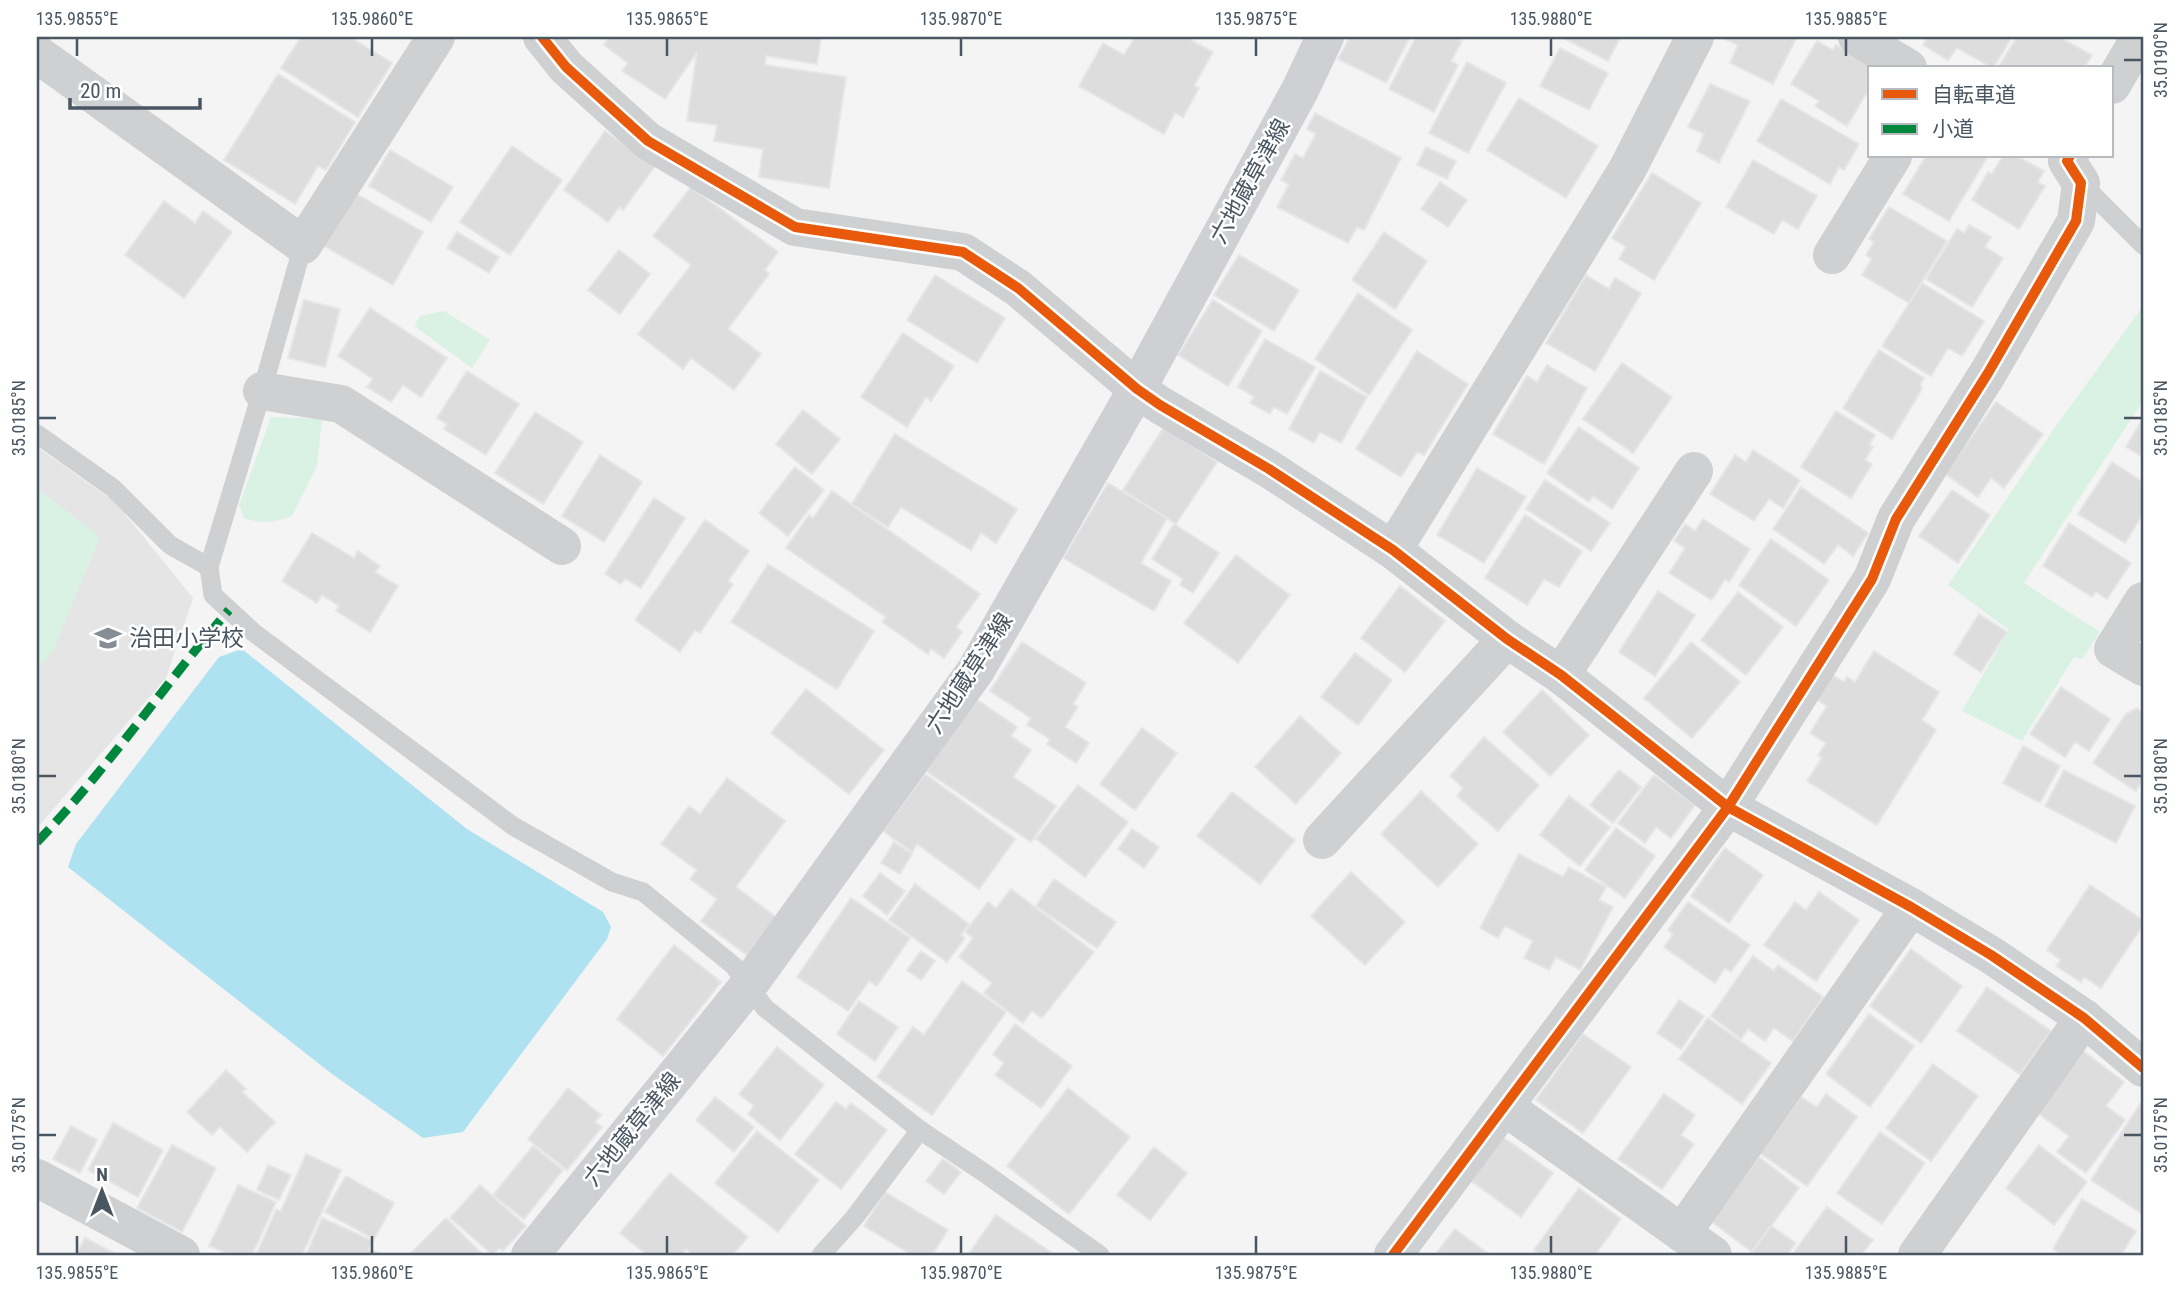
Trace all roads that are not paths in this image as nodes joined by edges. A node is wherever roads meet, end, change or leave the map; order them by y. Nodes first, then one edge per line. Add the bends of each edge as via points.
1 (436, 37) edge
2 (542, 37) edge
3 (1325, 37) edge
4 (1695, 37) edge
5 (1857, 37) edge
6 (2140, 37) edge
7 (37, 54) edge
8 (1905, 66) edge
9 (2114, 82) edge
10 (1892, 158) edge
11 (2069, 164) edge
12 (303, 245) junction
13 (2143, 245) edge
14 (1832, 255) dead end
15 (1137, 389) junction
16 (262, 391) junction
17 (37, 434) edge
18 (1694, 471) dead end
19 (562, 545) dead end
20 (1393, 550) junction
21 (209, 567) junction
22 (2143, 601) edge
23 (1507, 639) junction
24 (2143, 667) edge
25 (1561, 674) junction
26 (1728, 807) junction
27 (1322, 840) dead end
28 (1910, 907) junction
29 (748, 986) junction
30 (2084, 1018) junction
31 (2143, 1068) edge
32 (1505, 1107) junction
33 (920, 1130) junction
34 (37, 1178) edge
35 (1682, 1233) junction
36 (181, 1255) edge
37 (530, 1255) edge
38 (821, 1255) edge
39 (1100, 1255) edge
40 (1393, 1255) edge
41 (1713, 1255) edge
42 (1917, 1255) edge

1 - 12 street
2 - 15 street via 566,67 648,141 795,227 963,252 1018,288
3 - 15 main road, 六地蔵草津線
4 - 20 street via 1627,170
5 - 8 street
6 - 9 street
7 - 12 street
10 - 14 street
11 - 13 lane
11 - 26 street via 2076,221 1896,519 1872,579
12 - 16 lane
15 - 20 street
15 - 29 main road, 六地蔵草津線 via 976,670
16 - 19 street via 341,404
16 - 21 lane
17 - 21 lane via 113,488 170,545
18 - 25 street
20 - 23 street
21 - 29 lane via 213,595 253,632 513,827 612,882 643,892 734,966
22 - 24 street via 2113,649
23 - 25 street
23 - 27 street
25 - 26 street
26 - 28 street
26 - 32 street
28 - 30 street
28 - 35 street
29 - 33 lane via 765,1008
29 - 37 main road, 六地蔵草津線
30 - 31 street
30 - 42 street
32 - 35 street
32 - 40 street
33 - 38 lane
33 - 39 lane
34 - 36 street
35 - 41 street

